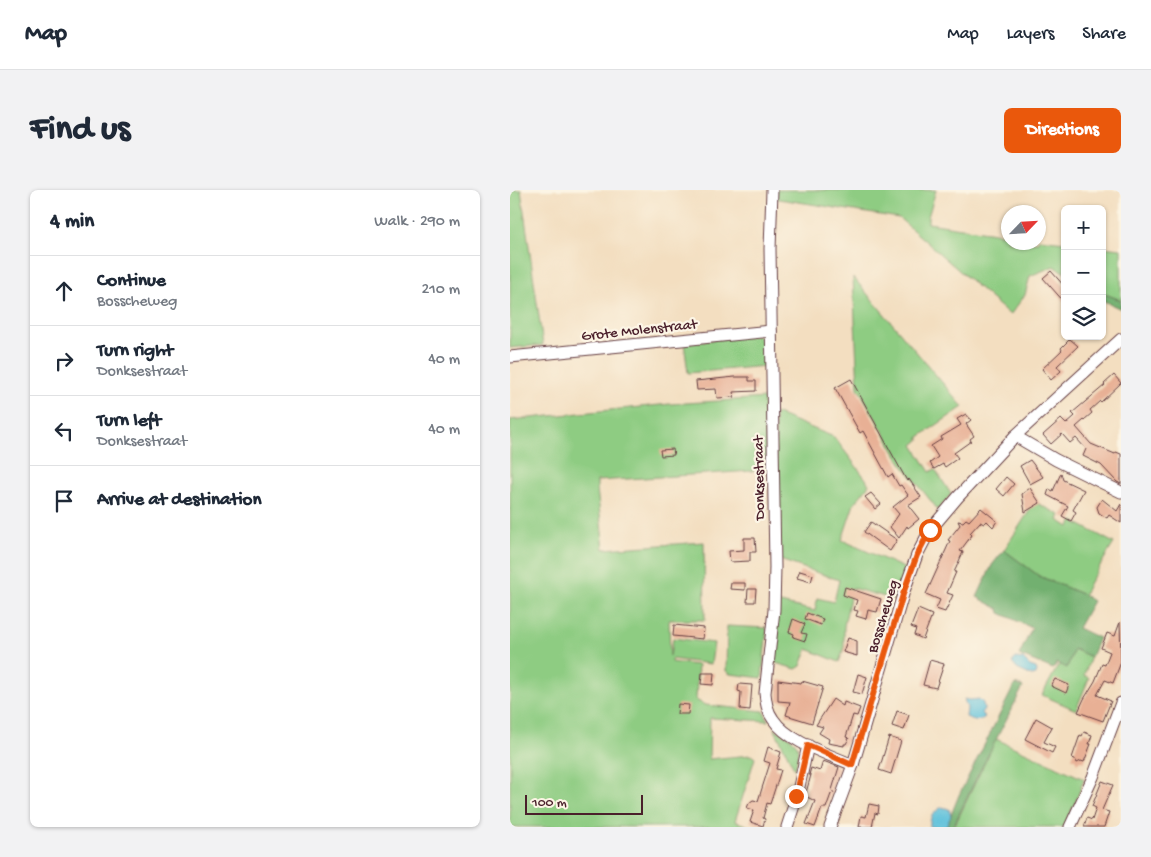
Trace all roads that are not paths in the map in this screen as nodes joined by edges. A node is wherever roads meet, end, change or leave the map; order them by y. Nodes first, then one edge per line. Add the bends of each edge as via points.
1 (772, 190) edge
2 (771, 331) junction
3 (1121, 339) edge
4 (510, 357) edge
5 (1014, 436) junction
6 (1121, 492) edge
7 (1121, 703) edge
8 (808, 745) junction
9 (852, 765) junction
10 (787, 827) edge
11 (830, 827) edge
12 (1070, 827) edge

1 - 2 street, Donksestraat
2 - 4 street, Grote Molenstraat
2 - 8 street, Donksestraat via 775,567 765,693 769,712 778,726
3 - 5 street, Bosscheweg
5 - 6 street
5 - 9 street, Bosscheweg via 930,530 917,555
7 - 12 street
8 - 9 street, Donksestraat
8 - 10 street
9 - 11 street, Bosscheweg

